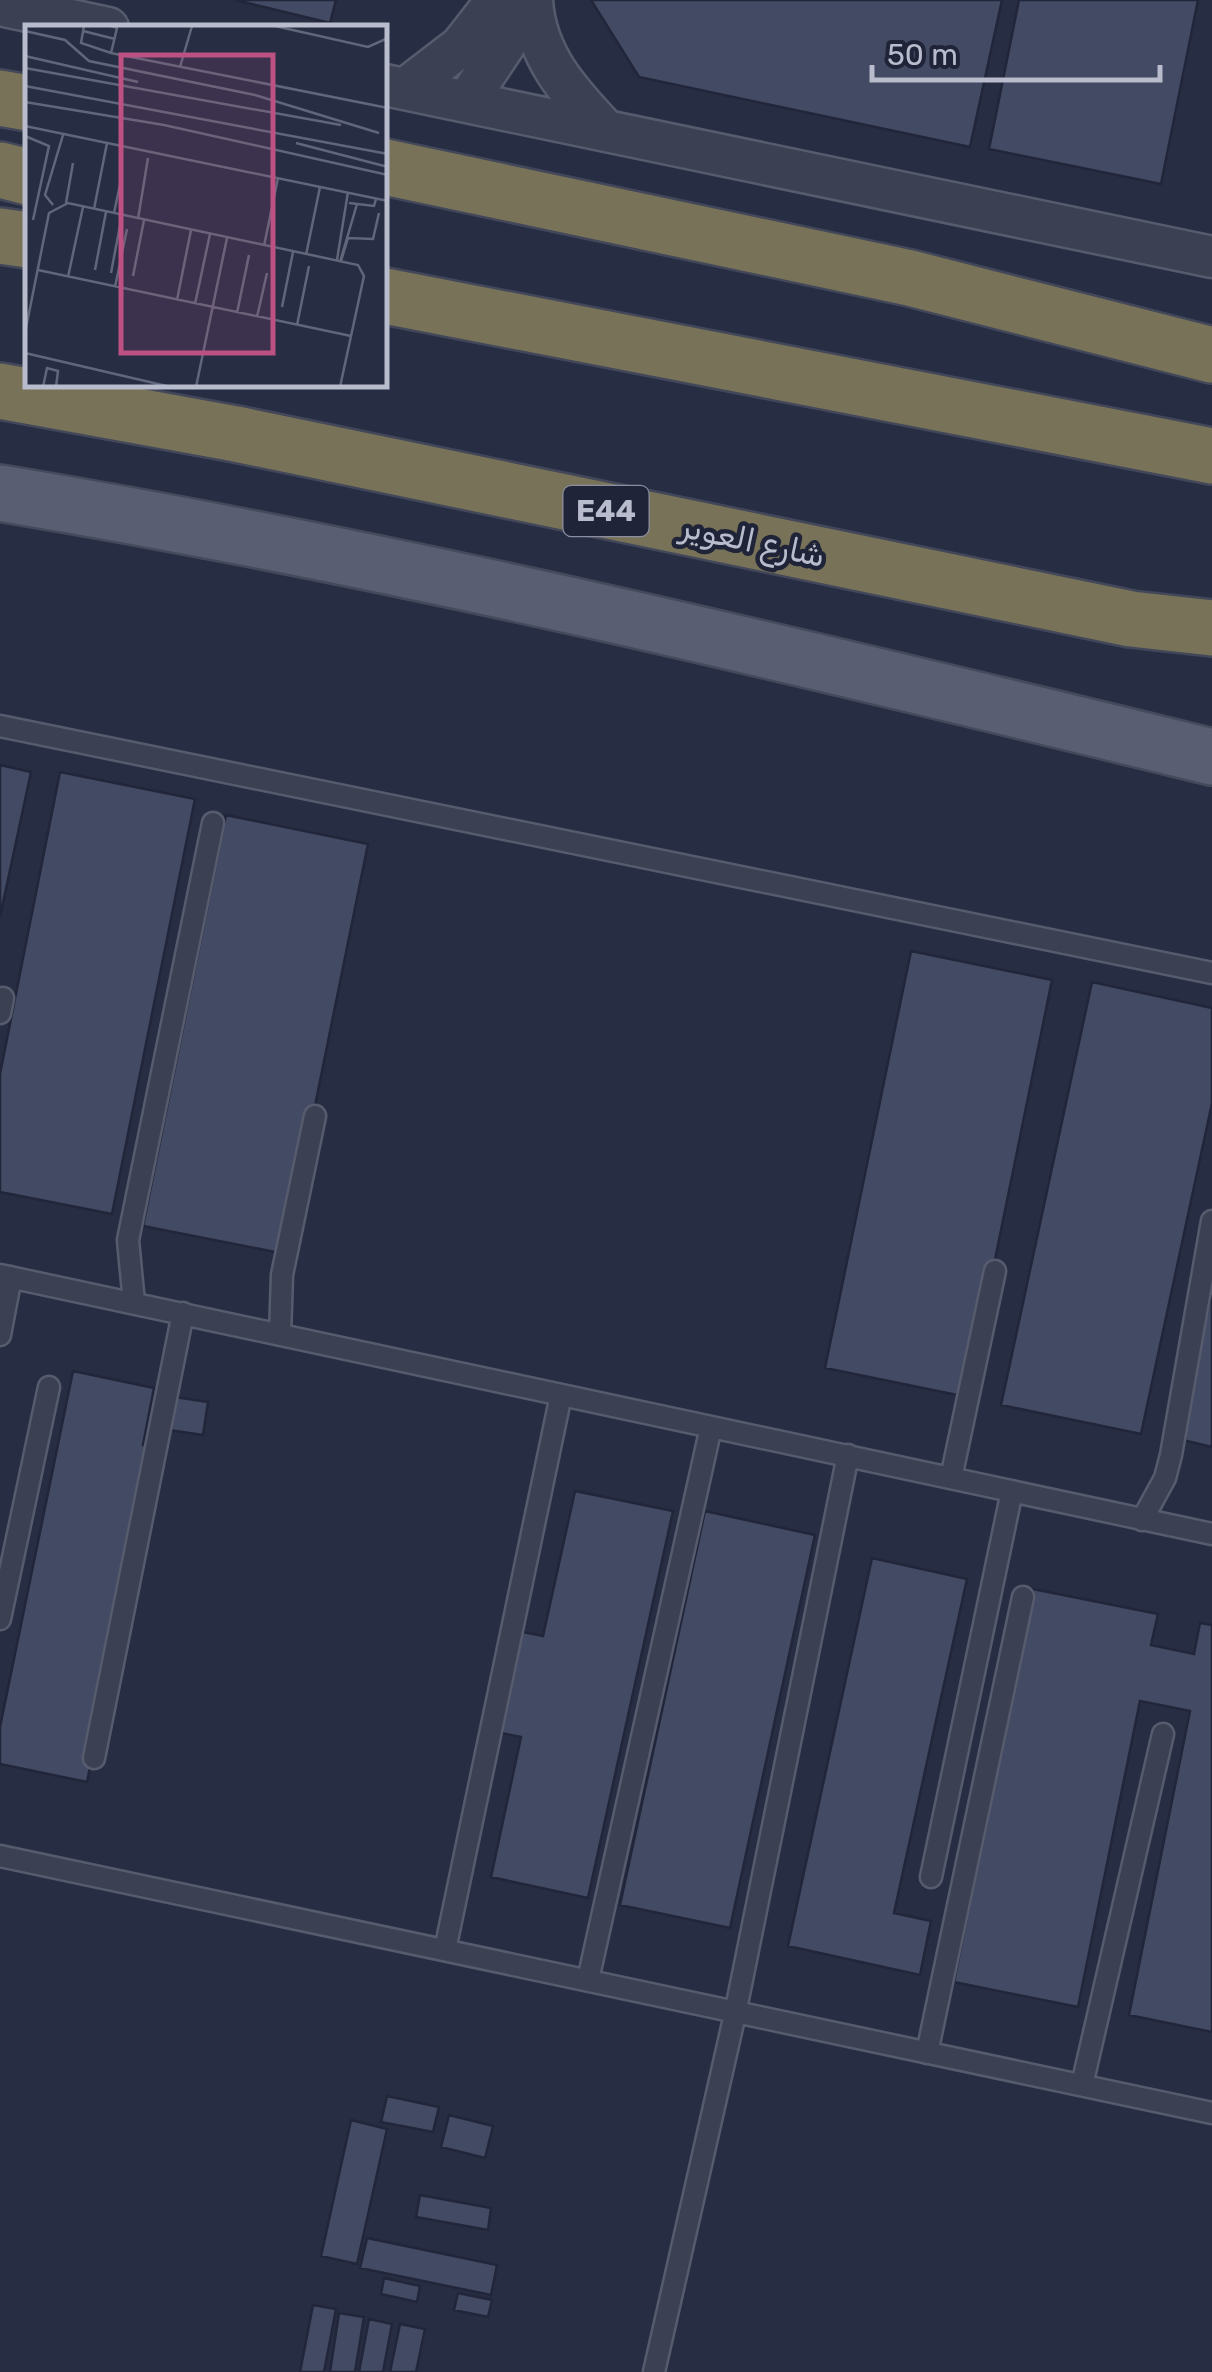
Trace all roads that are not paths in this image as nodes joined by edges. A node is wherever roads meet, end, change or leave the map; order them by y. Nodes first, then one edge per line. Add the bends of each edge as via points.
1 (497, 0) edge
2 (517, 0) edge
3 (532, 0) edge
4 (0, 5) edge
5 (94, 25) edge
6 (395, 87) edge
7 (0, 98) edge
8 (467, 101) junction
9 (25, 102) edge
10 (604, 130) junction
11 (388, 168) edge
12 (0, 170) edge
13 (25, 177) edge
14 (0, 236) edge
15 (25, 240) edge
16 (1212, 257) edge
17 (388, 297) edge
18 (1212, 355) edge
19 (0, 391) edge
20 (1212, 456) edge
21 (0, 492) edge
22 (1131, 619) junction
23 (1212, 628) edge
24 (1212, 644) edge
25 (0, 726) edge
26 (1212, 757) edge
27 (213, 823) dead end
28 (1212, 972) edge
29 (316, 1116) dead end
30 (1212, 1220) edge
31 (995, 1271) dead end
32 (6, 1276) edge
33 (134, 1303) junction
34 (183, 1314) junction
35 (280, 1334) junction
36 (0, 1335) edge
37 (49, 1387) dead end
38 (562, 1395) junction
39 (711, 1426) junction
40 (848, 1456) junction
41 (951, 1478) junction
42 (1012, 1490) junction
43 (1142, 1520) junction
44 (1212, 1534) edge
45 (1024, 1597) dead end
46 (0, 1620) edge
47 (1163, 1734) dead end
48 (94, 1758) dead end
49 (0, 1856) edge
50 (931, 1877) dead end
51 (444, 1950) junction
52 (588, 1980) junction
53 (735, 2014) junction
54 (927, 2052) junction
55 (1082, 2085) junction
56 (1212, 2113) edge
57 (654, 2372) edge

1 - 6 street via 462,46
2 - 8 street via 505,44
3 - 10 street via 553,69
4 - 5 street
6 - 8 street
7 - 9 highway
8 - 10 street
10 - 16 street
11 - 18 highway via 871,270
12 - 13 highway
14 - 15 highway
17 - 20 highway
19 - 22 highway, شارع العوير / E44
21 - 26 main road via 640,617
22 - 23 highway, شارع العوير / E44
22 - 24 highway
25 - 28 lane
27 - 33 lane via 128,1240
29 - 35 lane via 282,1275
30 - 43 lane via 1171,1455
31 - 41 lane
32 - 33 lane
32 - 36 lane
33 - 34 lane
34 - 35 lane
34 - 48 lane
35 - 38 lane
37 - 46 lane
38 - 39 lane
38 - 51 lane
39 - 40 lane
39 - 52 lane
40 - 41 lane
40 - 53 lane
41 - 42 lane
42 - 43 lane
42 - 50 lane
43 - 44 lane
45 - 54 lane
47 - 55 lane
49 - 51 lane
51 - 52 lane
52 - 53 lane
53 - 54 lane
53 - 57 lane
54 - 55 lane
55 - 56 lane

